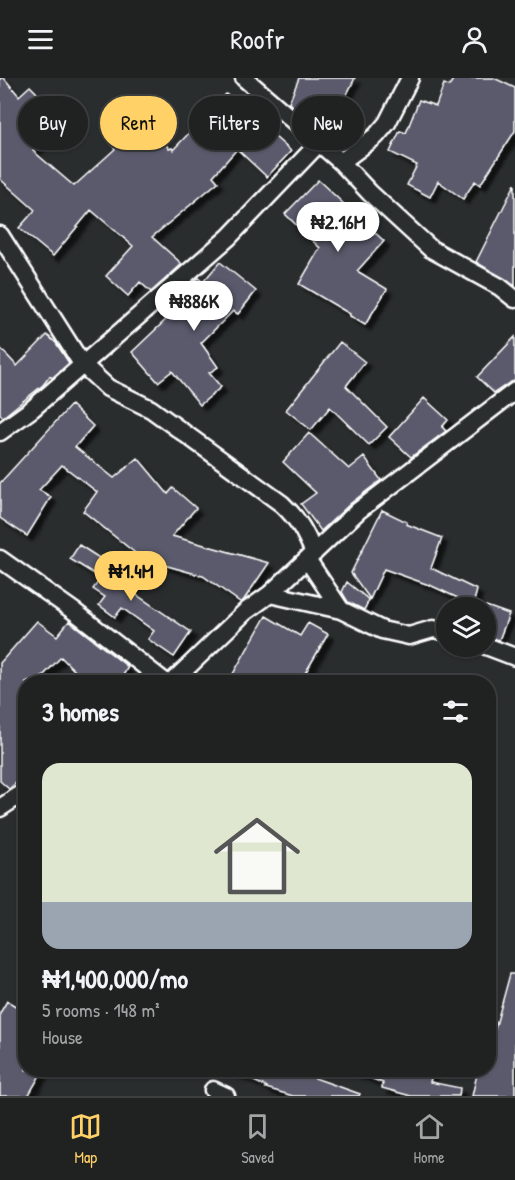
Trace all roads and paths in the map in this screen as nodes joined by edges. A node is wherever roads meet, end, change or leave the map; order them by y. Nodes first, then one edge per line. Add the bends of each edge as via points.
1 (244, 78) edge
2 (410, 78) edge
3 (292, 119) edge
4 (313, 150) edge
5 (328, 150) edge
6 (341, 162) junction
7 (0, 235) edge
8 (515, 299) edge
9 (82, 364) junction
10 (515, 391) edge
11 (0, 432) edge
12 (310, 556) junction
13 (0, 559) edge
14 (270, 594) junction
15 (341, 610) junction
16 (436, 630) edge
17 (496, 650) edge
18 (515, 657) edge
19 (156, 675) edge
20 (179, 675) edge
21 (18, 797) edge
22 (0, 808) edge

1 - 3 street
2 - 6 street via 387,123
4 - 9 street via 229,237
5 - 6 street
6 - 8 street via 430,249
7 - 9 street
9 - 11 street
9 - 12 street via 108,388 151,409 282,504 304,530
10 - 12 street via 358,511
12 - 14 street
12 - 15 street
13 - 19 street
14 - 15 street
14 - 20 street via 245,612
15 - 16 street via 382,630 409,636
17 - 18 street
21 - 22 street

